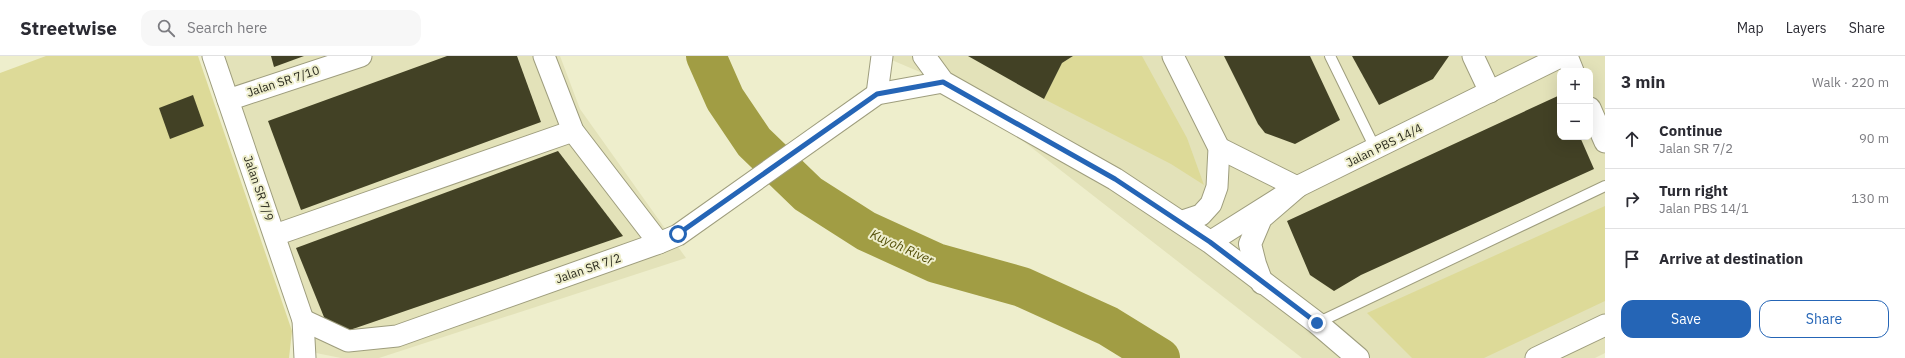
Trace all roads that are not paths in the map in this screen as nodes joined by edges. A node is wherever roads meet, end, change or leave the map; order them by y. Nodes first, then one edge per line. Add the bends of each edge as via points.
1 (213, 56) edge
2 (361, 56) edge
3 (544, 56) edge
4 (882, 56) edge
5 (924, 56) edge
6 (1173, 56) edge
7 (1330, 56) edge
8 (1473, 56) edge
9 (1562, 56) edge
10 (1567, 56) edge
11 (1573, 68) edge
12 (943, 82) junction
13 (1490, 92) junction
14 (877, 94) junction
15 (228, 100) junction
16 (1593, 115) edge
17 (573, 131) junction
18 (1605, 142) edge
19 (1219, 148) junction
20 (1376, 150) junction
21 (1605, 186) edge
22 (1297, 187) junction
23 (1180, 222) junction
24 (275, 235) junction
25 (1210, 242) junction
26 (659, 243) junction
27 (1262, 283) junction
28 (303, 320) junction
29 (1317, 323) junction
30 (1605, 325) edge
31 (305, 358) edge
32 (1358, 358) edge
33 (1536, 358) edge

1 - 15 street, Jalan SR 7/9
2 - 15 street, Jalan SR 7/10
3 - 17 street
4 - 14 street
5 - 12 street
6 - 19 street
7 - 20 lane
8 - 13 street
9 - 13 street, Jalan PBS 14/4
10 - 11 street
12 - 14 street, Jalan SR 7/2
12 - 23 street via 1115,179
13 - 20 street, Jalan PBS 14/4
14 - 26 street, Jalan SR 7/2 via 678,234
15 - 24 street, Jalan SR 7/9
16 - 18 street
17 - 24 street
17 - 26 street
19 - 22 street
19 - 23 street via 1217,187 1211,204 1201,215
20 - 22 street, Jalan PBS 14/4
21 - 29 lane
22 - 25 street, Jalan PBS 14/4
22 - 27 street via 1261,218 1250,244
23 - 25 street
24 - 28 street, Jalan SR 7/9
25 - 27 street
26 - 28 street, Jalan SR 7/2 via 397,336 348,342
27 - 29 street
28 - 31 street
29 - 32 street
30 - 33 street

